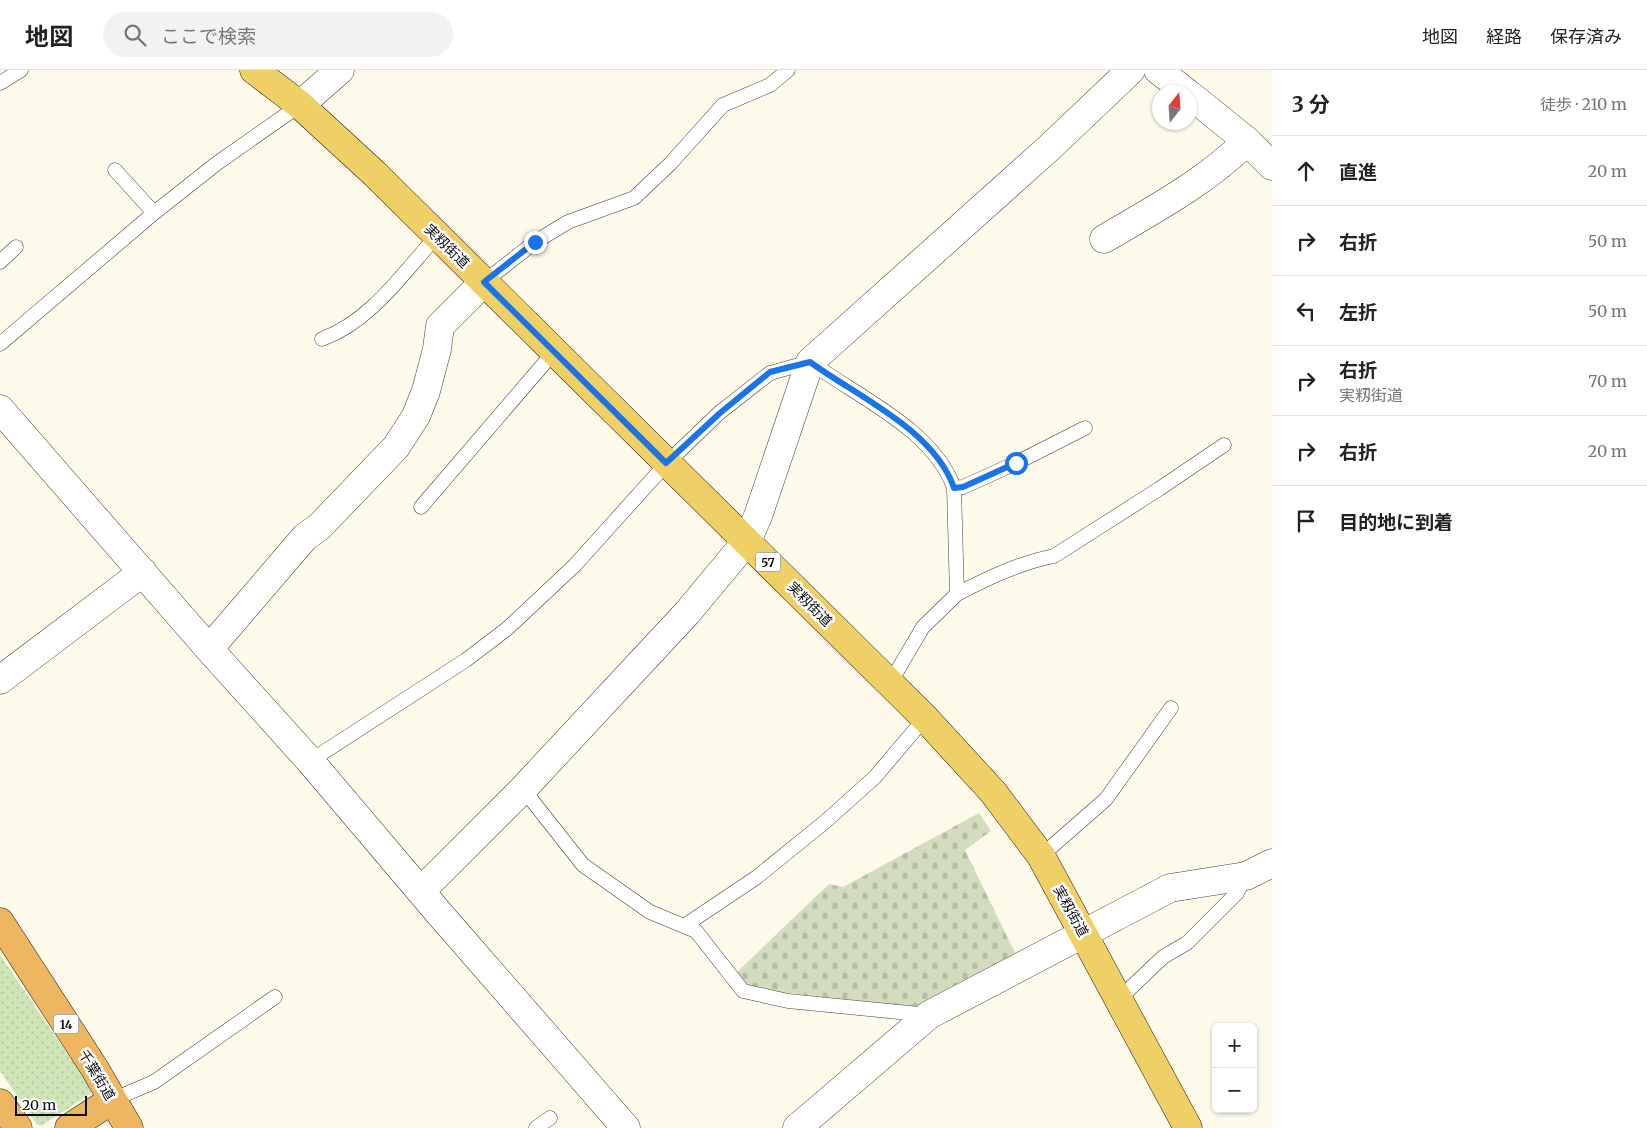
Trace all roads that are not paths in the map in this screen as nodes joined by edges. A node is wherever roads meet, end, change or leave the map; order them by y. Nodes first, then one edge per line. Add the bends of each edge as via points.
1 (21, 70) edge
2 (254, 70) edge
3 (340, 70) edge
4 (788, 70) edge
5 (1131, 70) edge
6 (1158, 70) edge
7 (0, 84) edge
8 (1177, 85) edge
9 (1197, 101) edge
10 (300, 105) junction
11 (1246, 141) junction
12 (1272, 166) edge
13 (115, 170) dead end
14 (154, 213) junction
15 (436, 237) junction
16 (1104, 239) dead end
17 (16, 247) dead end
18 (0, 262) edge
19 (484, 282) junction
20 (322, 339) dead end
21 (0, 344) edge
22 (554, 352) junction
23 (810, 362) junction
24 (0, 409) edge
25 (1085, 428) dead end
26 (1224, 445) dead end
27 (666, 463) junction
28 (954, 488) junction
29 (421, 507) dead end
30 (747, 541) junction
31 (143, 572) junction
32 (957, 594) junction
33 (209, 649) junction
34 (0, 680) edge
35 (890, 683) junction
36 (1171, 708) dead end
37 (925, 718) junction
38 (310, 760) junction
39 (522, 789) junction
40 (1041, 856) junction
41 (1272, 863) edge
42 (1246, 876) junction
43 (421, 891) junction
44 (0, 922) edge
45 (684, 926) junction
46 (1083, 933) junction
47 (275, 997) dead end
48 (1119, 999) junction
49 (930, 1015) junction
50 (112, 1100) junction
51 (0, 1102) edge
52 (550, 1118) dead end
53 (18, 1128) edge
54 (69, 1128) edge
55 (128, 1128) edge
56 (536, 1128) edge
57 (626, 1128) edge
58 (797, 1128) edge
59 (1188, 1128) edge

1 - 7 lane
2 - 10 main road, 実籾街道 / 57
3 - 10 street
4 - 19 lane via 770,85 723,105 670,164 634,198 568,222 535,242
5 - 23 street via 1049,148
6 - 8 street
9 - 11 street
10 - 14 lane via 216,164
10 - 15 main road, 実籾街道 / 57 via 375,174
11 - 12 street
11 - 16 street via 1230,157 1171,199
13 - 14 lane
14 - 21 lane
15 - 19 main road, 実籾街道 / 57
15 - 20 lane via 368,312
17 - 18 lane
19 - 22 main road, 実籾街道 / 57
19 - 33 street via 440,326 426,392 416,416 396,447 319,527 305,537
22 - 27 main road, 実籾街道 / 57
22 - 29 lane
23 - 27 lane via 770,372
23 - 28 lane via 910,428 949,474
23 - 30 street
24 - 31 street
25 - 28 lane via 1016,463
26 - 32 lane via 1054,556 994,576
27 - 30 main road, 実籾街道 / 57
27 - 38 lane via 575,564 508,628 466,660
28 - 32 lane
30 - 35 main road, 実籾街道 / 57
30 - 39 street via 687,613
31 - 33 street
31 - 34 street
32 - 35 lane via 923,627
33 - 38 street
35 - 37 main road, 実籾街道 / 57
36 - 40 lane via 1106,799
37 - 40 main road, 実籾街道 / 57 via 993,792
37 - 45 lane via 875,777 826,821 757,877
38 - 43 street
39 - 43 street
39 - 45 lane via 583,864 650,912
40 - 46 main road, 実籾街道 / 57
41 - 42 street
42 - 46 street via 1170,888
42 - 48 lane via 1237,893 1187,943 1163,957
43 - 57 street
44 - 50 highway, 千葉街道 / 14
45 - 49 lane via 696,931 743,991 788,1001
46 - 48 main road, 実籾街道 / 57
46 - 49 street
47 - 50 lane via 154,1082
48 - 59 main road, 実籾街道 / 57
49 - 58 street
50 - 54 highway
50 - 55 highway, 千葉街道 / 14
51 - 53 highway
52 - 56 lane

